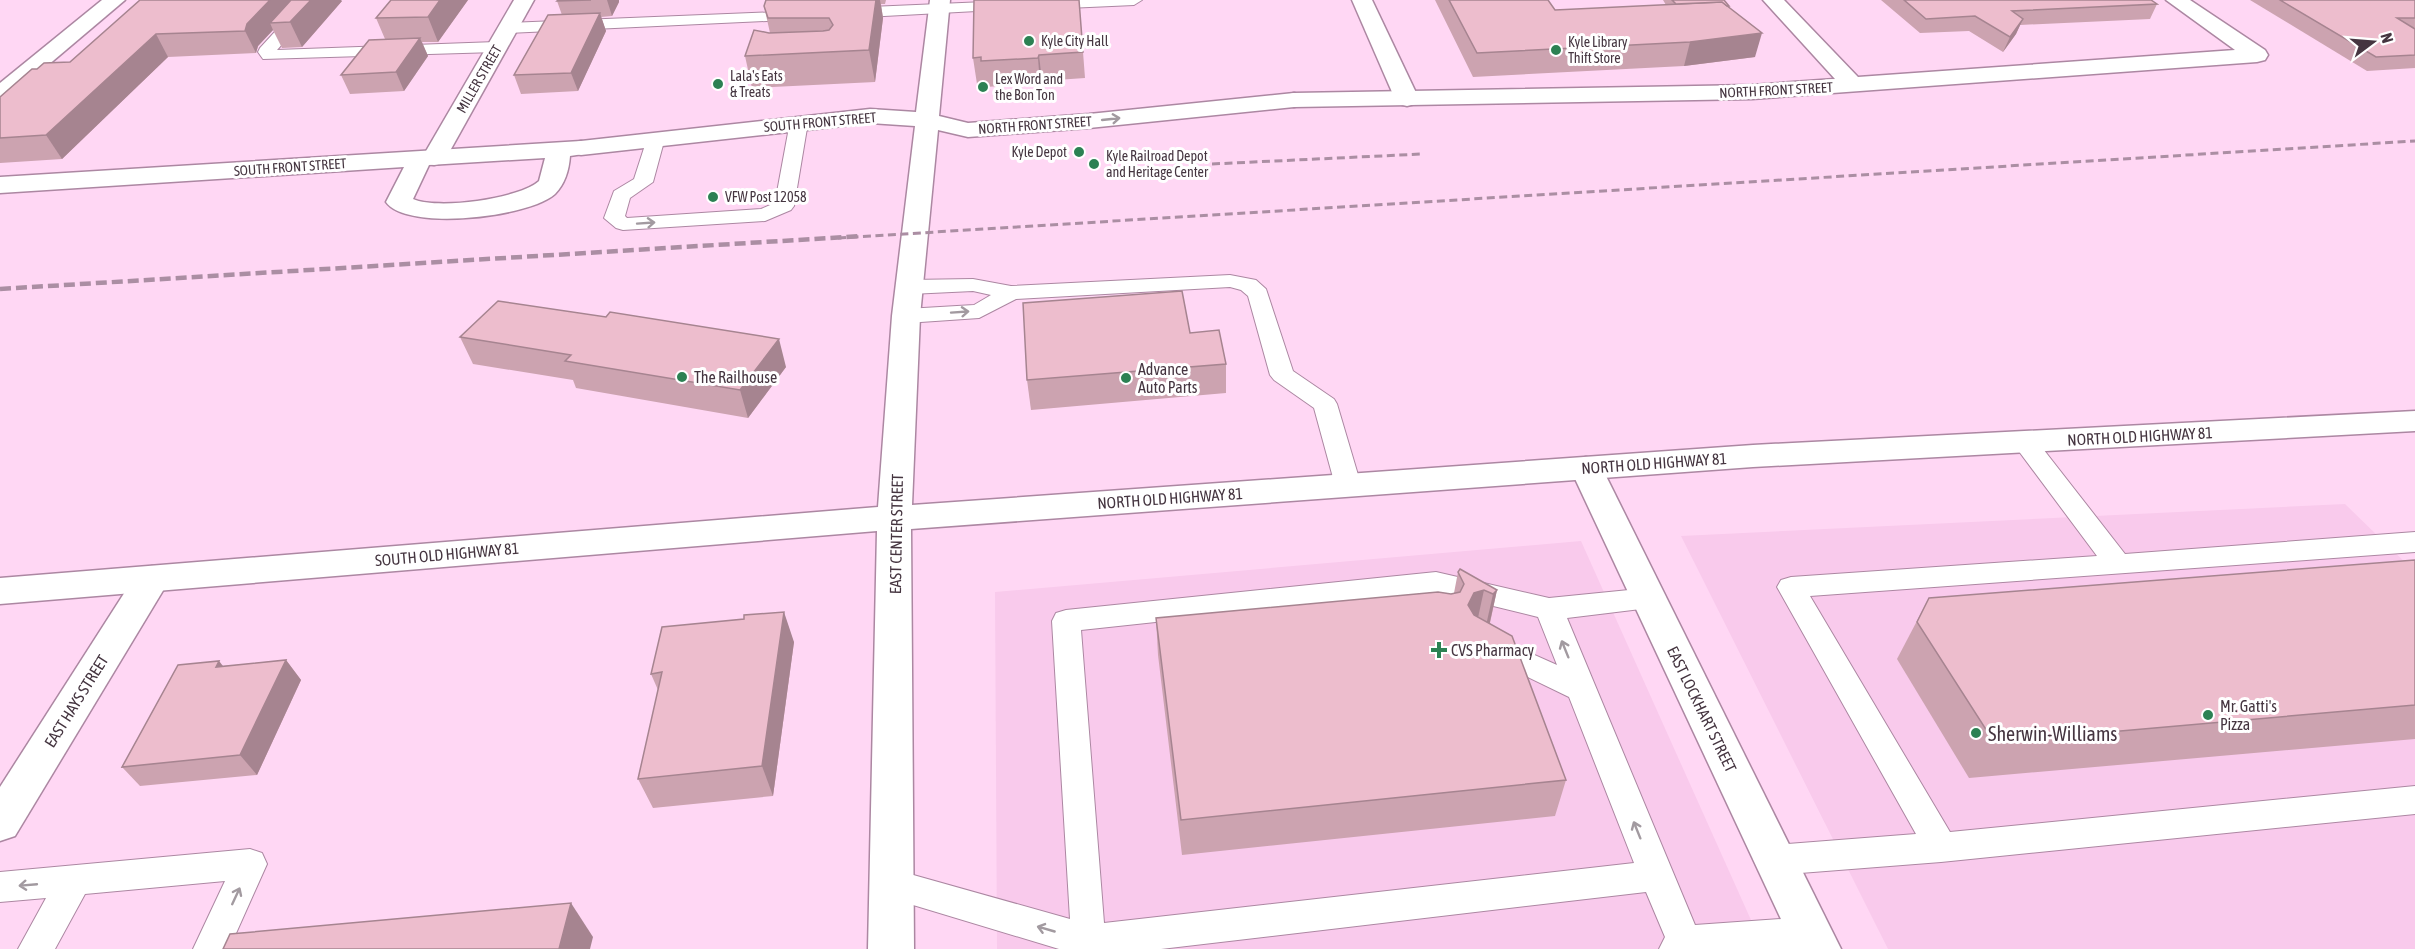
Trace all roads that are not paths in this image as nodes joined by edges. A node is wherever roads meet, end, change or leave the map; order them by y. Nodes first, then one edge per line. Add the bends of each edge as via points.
1 (115, 0) edge
2 (313, 0) edge
3 (524, 0) edge
4 (1134, 0) edge
5 (1362, 0) edge
6 (1773, 0) edge
7 (2176, 0) edge
8 (939, 4) edge
9 (762, 18) junction
10 (760, 36) edge
11 (502, 38) junction
12 (1854, 86) junction
13 (0, 94) edge
14 (1407, 99) junction
15 (1294, 100) junction
16 (928, 120) junction
17 (797, 130) junction
18 (654, 145) junction
19 (569, 149) junction
20 (427, 158) junction
21 (0, 185) edge
22 (908, 302) junction
23 (2415, 421) edge
24 (2024, 442) junction
25 (1586, 468) junction
26 (1348, 485) junction
27 (894, 518) junction
28 (2411, 546) edge
29 (2118, 565) junction
30 (152, 579) junction
31 (0, 591) edge
32 (1649, 598) junction
33 (1254, 601) junction
34 (1549, 609) junction
35 (1423, 611) edge
36 (1477, 640) edge
37 (1582, 690) junction
38 (2415, 800) edge
39 (0, 823) edge
40 (1941, 847) junction
41 (1775, 860) junction
42 (1656, 876) junction
43 (75, 880) junction
44 (892, 884) junction
45 (0, 887) edge
46 (1814, 941) edge
47 (1681, 945) edge
48 (1085, 946) edge
49 (36, 949) edge
50 (211, 949) edge
51 (891, 949) edge

1 - 13 street
2 - 11 lane via 266,52 269,55
3 - 11 street, MILLER STREET
4 - 8 lane
5 - 14 street
6 - 12 street
7 - 12 street, NORTH FRONT STREET via 2257,55
8 - 9 lane
8 - 16 street, EAST CENTER STREET
9 - 10 lane
9 - 11 lane
11 - 20 street, MILLER STREET
12 - 14 street, NORTH FRONT STREET via 1752,92
14 - 15 street, NORTH FRONT STREET
15 - 16 street, NORTH FRONT STREET via 1197,98 979,107
16 -> 15 street, NORTH FRONT STREET via 968,129
16 - 17 street, SOUTH FRONT STREET via 864,134
16 - 22 street, EAST CENTER STREET
17 - 18 street, SOUTH FRONT STREET
18 -> 17 lane via 643,182 621,195 614,218 623,225 765,215 784,206
17 - 19 street, SOUTH FRONT STREET
18 - 19 street, SOUTH FRONT STREET
19 - 20 street, SOUTH FRONT STREET
19 - 20 street, MILLER STREET via 544,191 511,205 464,209 415,209 399,202
20 - 21 street, SOUTH FRONT STREET
22 -> 26 lane via 979,311 1011,293 1230,281 1248,285 1258,294 1282,375 1325,404
22 - 27 street, EAST CENTER STREET
23 - 24 street, NORTH OLD HIGHWAY 81
24 - 25 street, NORTH OLD HIGHWAY 81
24 - 29 lane
25 - 26 street, NORTH OLD HIGHWAY 81
25 - 32 street, EAST LOCKHART STREET
26 - 27 street, NORTH OLD HIGHWAY 81
27 - 30 street, SOUTH OLD HIGHWAY 81
27 - 44 street, EAST CENTER STREET
28 - 29 lane
29 - 40 lane via 1791,587
30 - 31 street, SOUTH OLD HIGHWAY 81
30 - 39 street, EAST HAYS STREET
32 - 34 lane
32 - 41 street, EAST LOCKHART STREET
33 - 34 lane via 1436,582
33 - 35 lane via 1298,612 1404,603
33 - 48 lane via 1066,621
37 -> 34 lane
36 - 37 lane
42 -> 37 lane
38 - 40 lane
40 - 41 lane
41 - 46 street, EAST LOCKHART STREET
42 - 47 lane
42 - 48 lane
43 -> 45 lane
43 - 49 lane
50 -> 43 lane via 250,864
48 -> 44 lane
44 - 51 street, EAST CENTER STREET
46 - 47 lane

